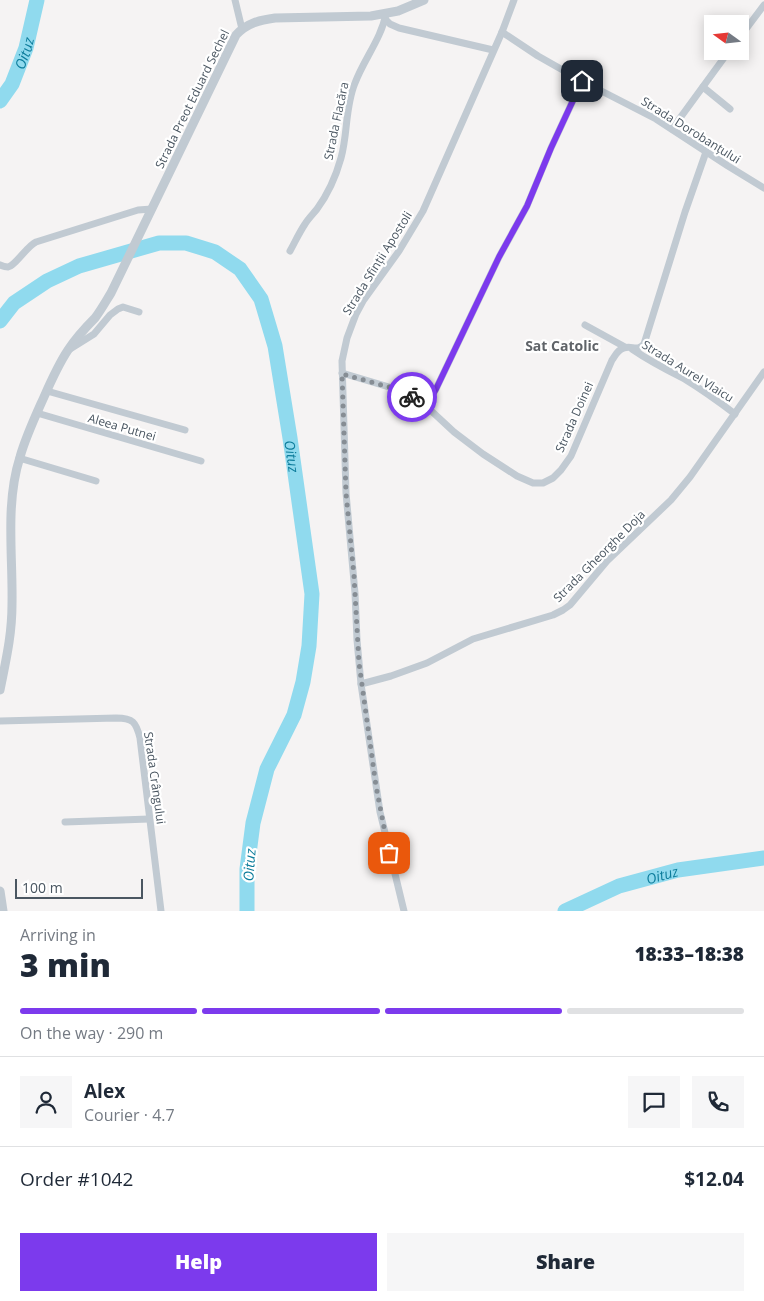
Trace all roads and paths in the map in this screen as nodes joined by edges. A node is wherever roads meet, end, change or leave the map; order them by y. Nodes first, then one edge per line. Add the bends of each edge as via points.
1 (235, 0) edge
2 (424, 0) edge
3 (514, 0) edge
4 (764, 5) edge
5 (386, 16) junction
6 (749, 25) edge
7 (242, 29) junction
8 (502, 32) junction
9 (492, 50) junction
10 (723, 60) edge
11 (582, 81) junction
12 (703, 87) junction
13 (730, 109) dead end
14 (672, 129) junction
15 (706, 152) junction
16 (764, 188) edge
17 (151, 212) junction
18 (290, 251) dead end
19 (0, 265) edge
20 (139, 312) dead end
21 (585, 325) dead end
22 (628, 347) junction
23 (68, 350) junction
24 (764, 372) edge
25 (342, 374) junction
26 (46, 391) junction
27 (426, 406) junction
28 (37, 413) junction
29 (735, 414) junction
30 (185, 430) dead end
31 (20, 458) junction
32 (200, 461) dead end
33 (96, 481) dead end
34 (1, 678) edge
35 (362, 684) junction
36 (0, 690) edge
37 (0, 721) edge
38 (149, 819) junction
39 (65, 822) dead end
40 (0, 891) edge
41 (3, 911) edge
42 (161, 911) edge
43 (404, 911) edge

1 - 7 street
2 - 5 street, Strada Preot Eduard Sechel
3 - 8 street, Strada Sfinții Apostoli
4 - 6 street
5 - 7 street, Strada Preot Eduard Sechel via 276,18 251,23
5 - 9 street via 390,24 400,28
5 - 18 street, Strada Flacăra via 354,85 343,149 333,180
7 - 17 street, Strada Preot Eduard Sechel via 230,46
8 - 9 street, Strada Sfinții Apostoli
8 - 11 street, Strada Dorobanțului
9 - 25 street, Strada Sfinții Apostoli via 423,211 356,314 344,349
10 - 12 street
11 - 14 street, Strada Dorobanțului
11 - 27 street via 527,206
12 - 13 street
12 - 14 street
14 - 15 street, Strada Dorobanțului
15 - 16 street, Strada Dorobanțului
15 - 22 street, Strada Doinei via 646,339 641,347
17 - 19 street via 138,210 36,242 9,267
17 - 23 street, Strada Preot Eduard Sechel via 111,292
20 - 23 street via 123,307 118,309 94,334
21 - 22 street, Strada Aurel Vlaicu
22 - 27 street, Strada Doinei via 622,348 612,360 571,456 553,478 543,482 525,480 483,454
22 - 29 street, Strada Aurel Vlaicu via 712,396
23 - 26 street, Strada Preot Eduard Sechel
24 - 29 street, Strada Gheorghe Doja
25 - 27 street, Strada Doinei via 410,395
25 - 35 street, Strada Sfinții Apostoli via 346,493
26 - 28 street, Strada Preot Eduard Sechel
26 - 30 street
28 - 31 street, Strada Preot Eduard Sechel
28 - 32 street, Aleea Putnei
29 - 35 street, Strada Gheorghe Doja via 671,500 607,561 570,605 553,615 474,639 427,663
31 - 33 street
31 - 34 street, Strada Preot Eduard Sechel via 11,506 12,630
34 - 36 street, Strada Preot Eduard Sechel
35 - 43 street, Strada Sfinții Apostoli via 380,812
37 - 38 street, Strada Crângului via 129,719 136,725 140,738
38 - 39 street
38 - 42 street, Strada Crângului
40 - 41 street

